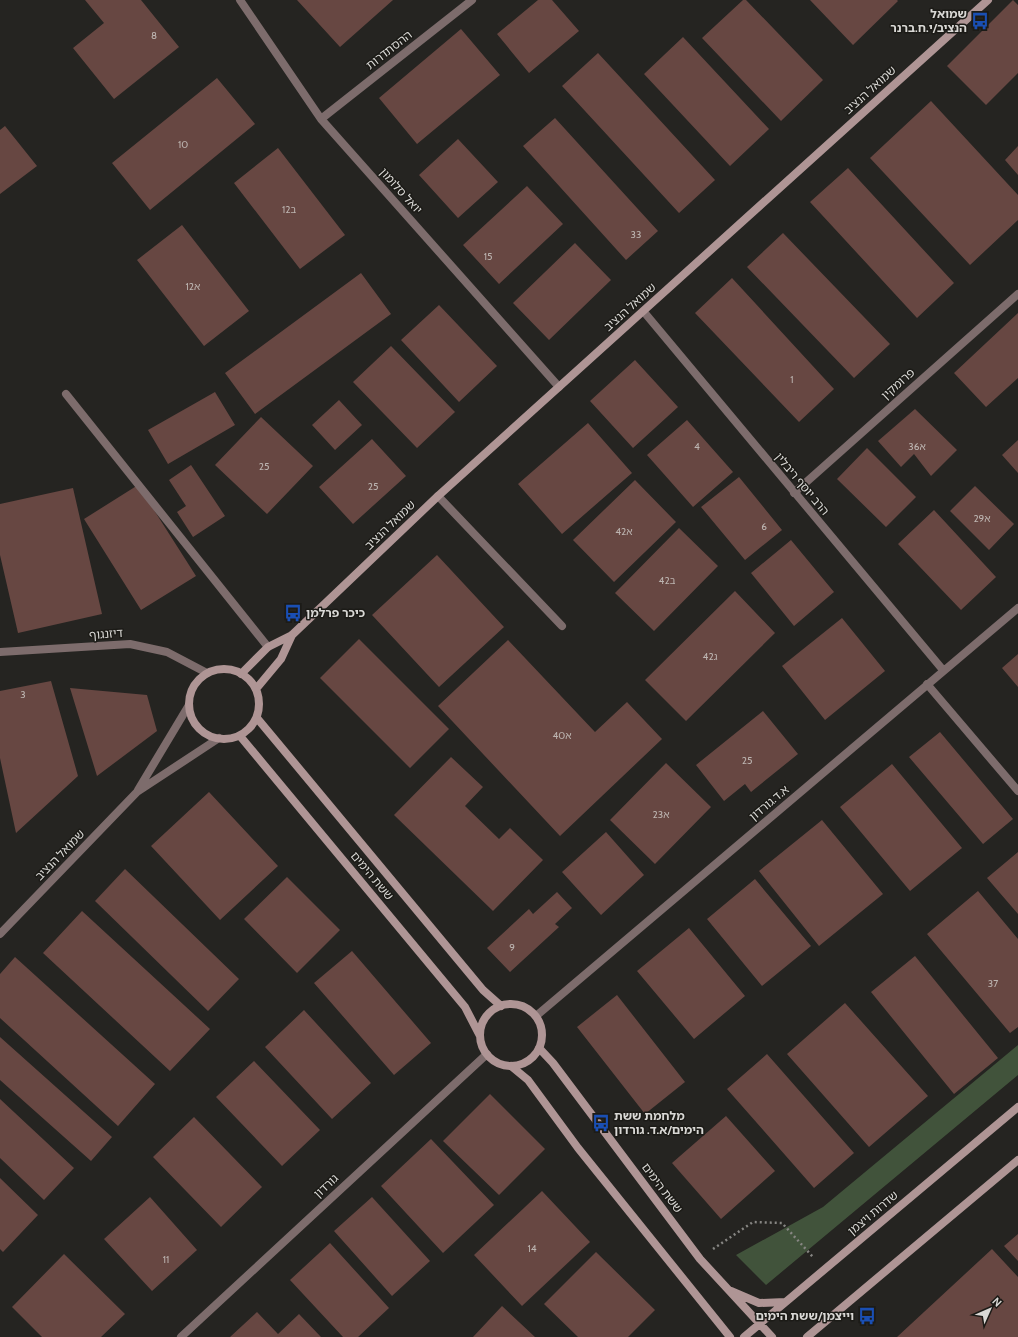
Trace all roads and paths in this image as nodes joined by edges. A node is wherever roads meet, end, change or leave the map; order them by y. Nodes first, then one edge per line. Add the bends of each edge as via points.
1 (240, 0) edge
2 (472, 0) edge
3 (988, 0) edge
4 (321, 119) junction
5 (1018, 294) edge
6 (644, 312) junction
7 (559, 386) junction
8 (66, 394) dead end
9 (794, 493) junction
10 (438, 496) junction
11 (1018, 608) edge
12 (562, 626) dead end
13 (292, 635) junction
14 (268, 647) junction
15 (0, 652) edge
16 (943, 670) junction
17 (207, 673) junction
18 (241, 674) junction
19 (927, 684) junction
20 (256, 689) junction
21 (189, 705) junction
22 (257, 718) junction
23 (240, 736) junction
24 (219, 738) junction
25 (1018, 791) edge
26 (137, 792) junction
27 (0, 934) edge
28 (501, 1006) junction
29 (536, 1016) junction
30 (480, 1036) junction
31 (540, 1048) junction
32 (487, 1054) junction
33 (511, 1066) junction
34 (1018, 1107) edge
35 (1018, 1160) edge
36 (700, 1259) junction
37 (824, 1270) junction
38 (727, 1289) junction
39 (785, 1302) junction
40 (760, 1324) junction
41 (181, 1337) edge
42 (730, 1337) edge
43 (744, 1337) edge
44 (772, 1337) edge
45 (807, 1337) edge

1 - 4 street, יואל סלומון
2 - 4 street, ההסתדרות
3 - 6 street, שמואל הנציב
4 - 7 street, יואל סלומון
5 - 9 street, פרומקין
6 - 7 street, שמואל הנציב
6 - 9 street, הרב יוסף ריבלין
7 - 10 street, שמואל הנציב
8 - 14 street
9 - 16 street, הרב יוסף ריבלין
10 - 12 street
10 - 13 street, שמואל הנציב
11 - 16 street, א.ד.גורדון
13 - 14 street, שמואל הנציב
13 - 20 street, שמואל הנציב via 281,658
14 - 18 street, שמואל הנציב
15 - 17 street, דיזנגוף via 130,644 167,652
16 - 19 street, א.ד.גורדון
17 - 18 street via 228,669
17 - 21 street via 197,681 191,692
18 - 20 street
19 - 25 street
19 - 29 street, א.ד.גורדון
20 - 22 street via 260,703
21 - 24 street via 192,718 199,729
21 - 26 street, שמואל הנציב
22 - 23 street
22 - 28 street, ששת הימים via 483,990
23 - 24 street
23 - 30 street, ששת הימים via 465,1007
24 - 26 street, שמואל הנציב
26 - 27 street, שמואל הנציב
28 - 29 street via 509,1004 524,1007
28 - 30 street via 495,1008 486,1018
29 - 31 street via 542,1032
30 - 32 street
31 - 33 street via 528,1061
31 - 36 street, ששת הימים
32 - 33 street via 498,1062
32 - 41 street, גורדון
33 - 42 street via 528,1080 578,1148
34 - 37 street, שדרות ויצמן
35 - 45 street
36 - 37 path via 725,1239 753,1222 782,1223
36 - 38 street, ששת הימים
37 - 39 street, שדרות ויצמן
38 - 39 street via 759,1304
38 - 40 street, ששת הימים
39 - 40 street, שדרות ויצמן
40 - 43 street, שדרות ויצמן
40 - 44 street, ששת הימים

